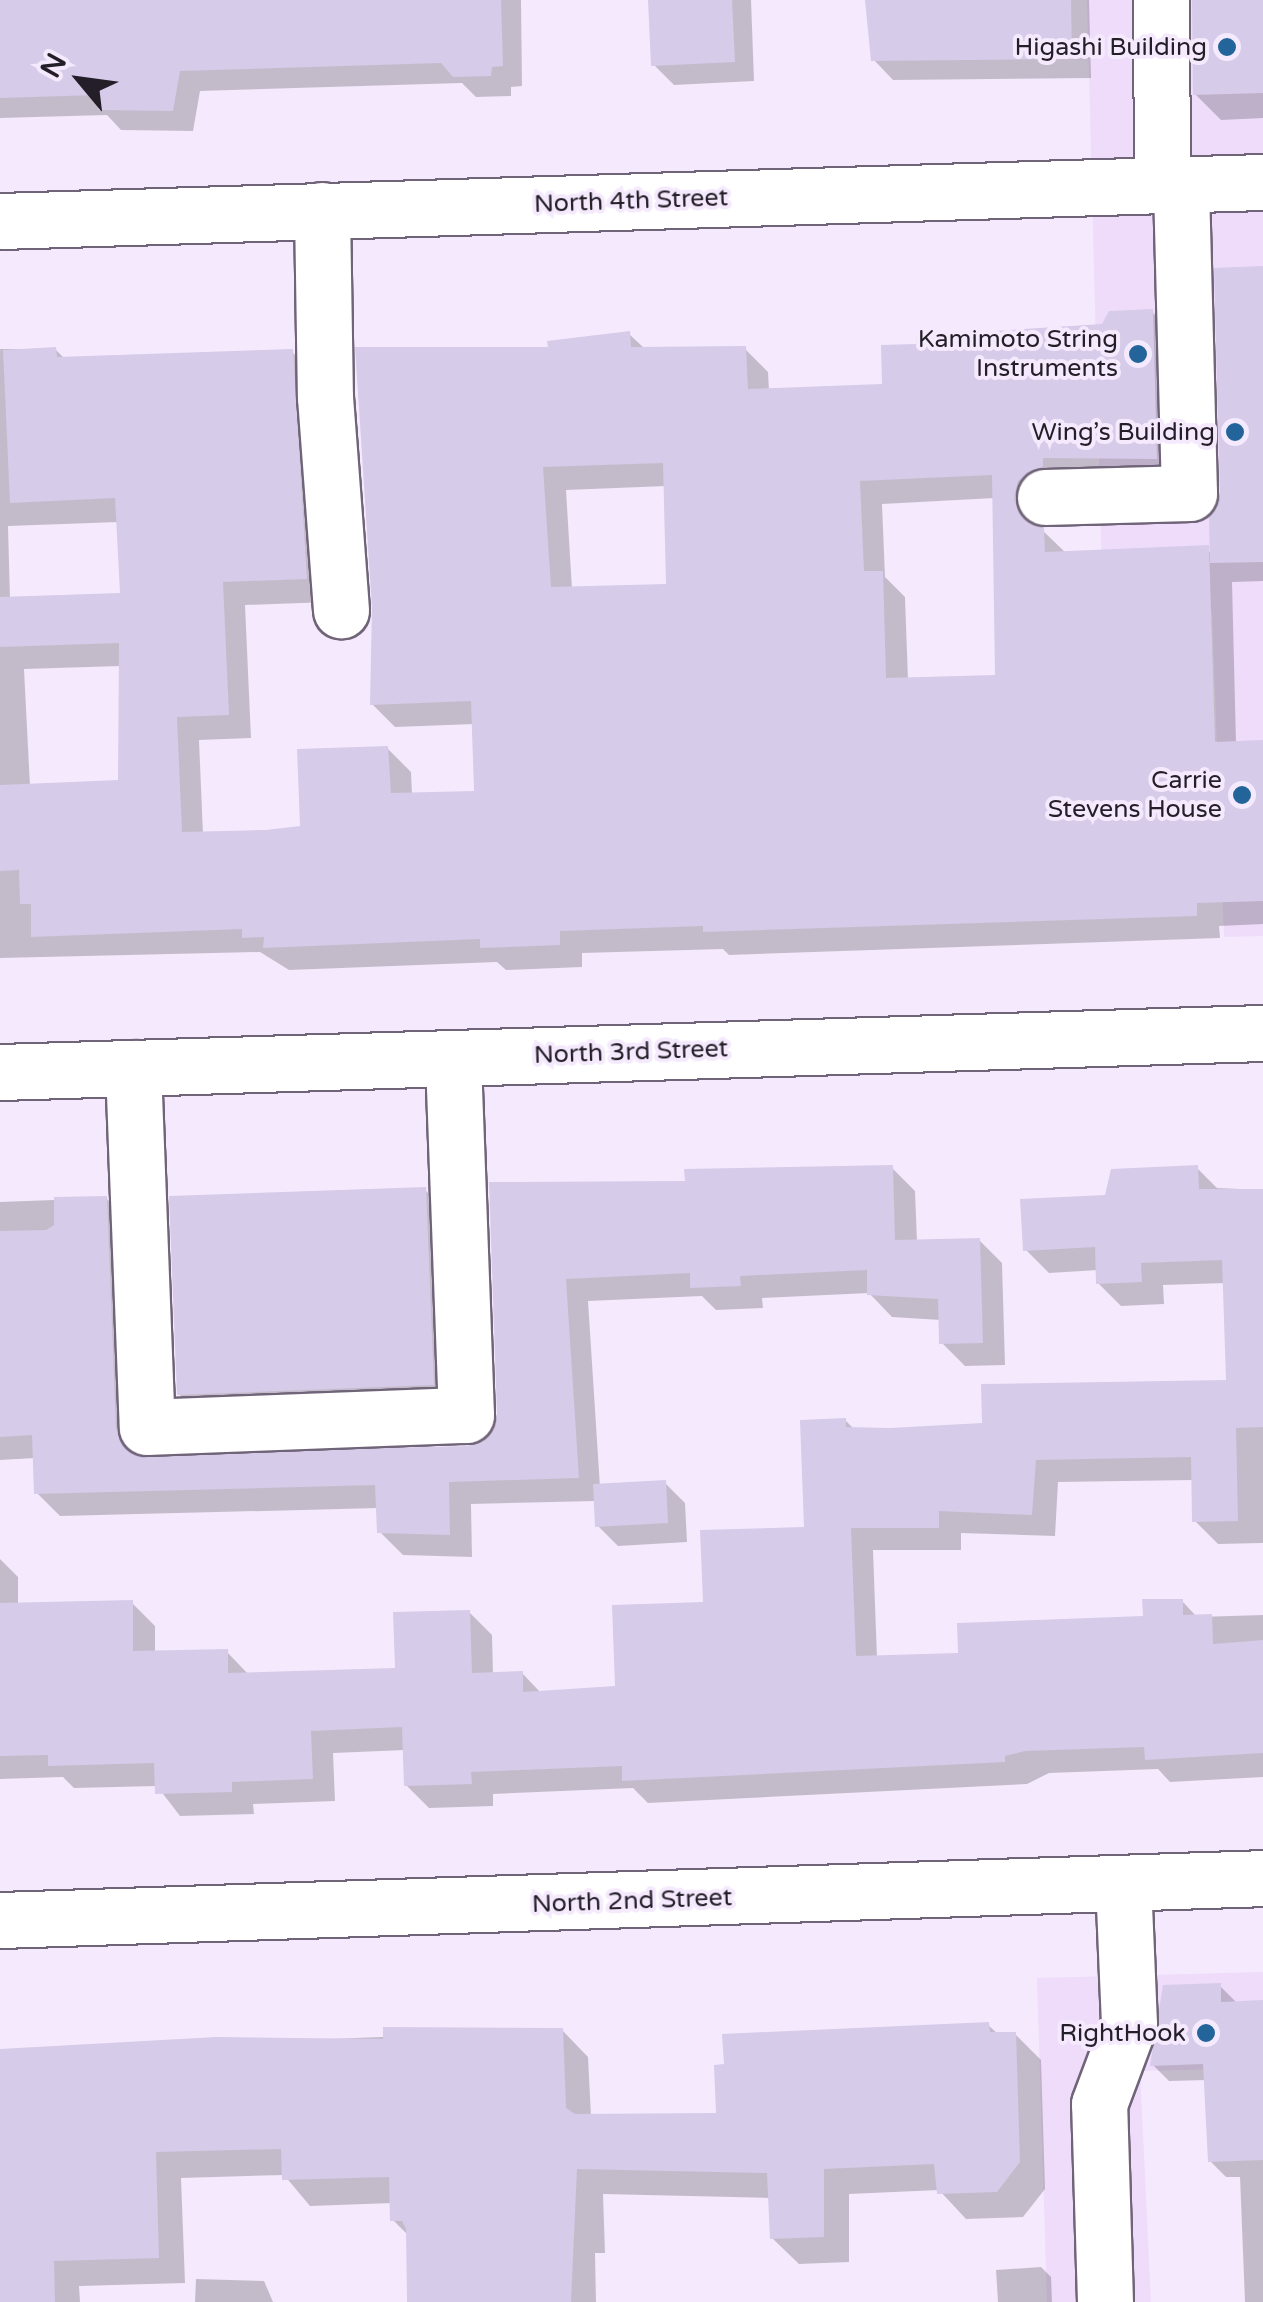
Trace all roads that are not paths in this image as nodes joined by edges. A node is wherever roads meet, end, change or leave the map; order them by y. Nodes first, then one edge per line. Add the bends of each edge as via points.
1 (1160, 0) edge
2 (1263, 182) edge
3 (1172, 184) junction
4 (322, 210) junction
5 (0, 220) edge
6 (1045, 498) dead end
7 (340, 610) dead end
8 (1263, 1033) edge
9 (453, 1058) junction
10 (134, 1068) junction
11 (0, 1072) edge
12 (1263, 1878) edge
13 (1123, 1883) junction
14 (0, 1920) edge
15 (1104, 2302) edge

1 - 3 street
2 - 3 street, North 4th Street
3 - 4 street, North 4th Street
3 - 6 street via 1189,493
4 - 5 street, North 4th Street
4 - 7 street via 325,396
8 - 9 street, North 3rd Street
9 - 10 street, North 3rd Street
9 - 10 street via 466,1415 147,1428
10 - 11 street, North 3rd Street
12 - 13 street, North 2nd Street
13 - 14 street, North 2nd Street
13 - 15 street via 1128,2024 1099,2104

